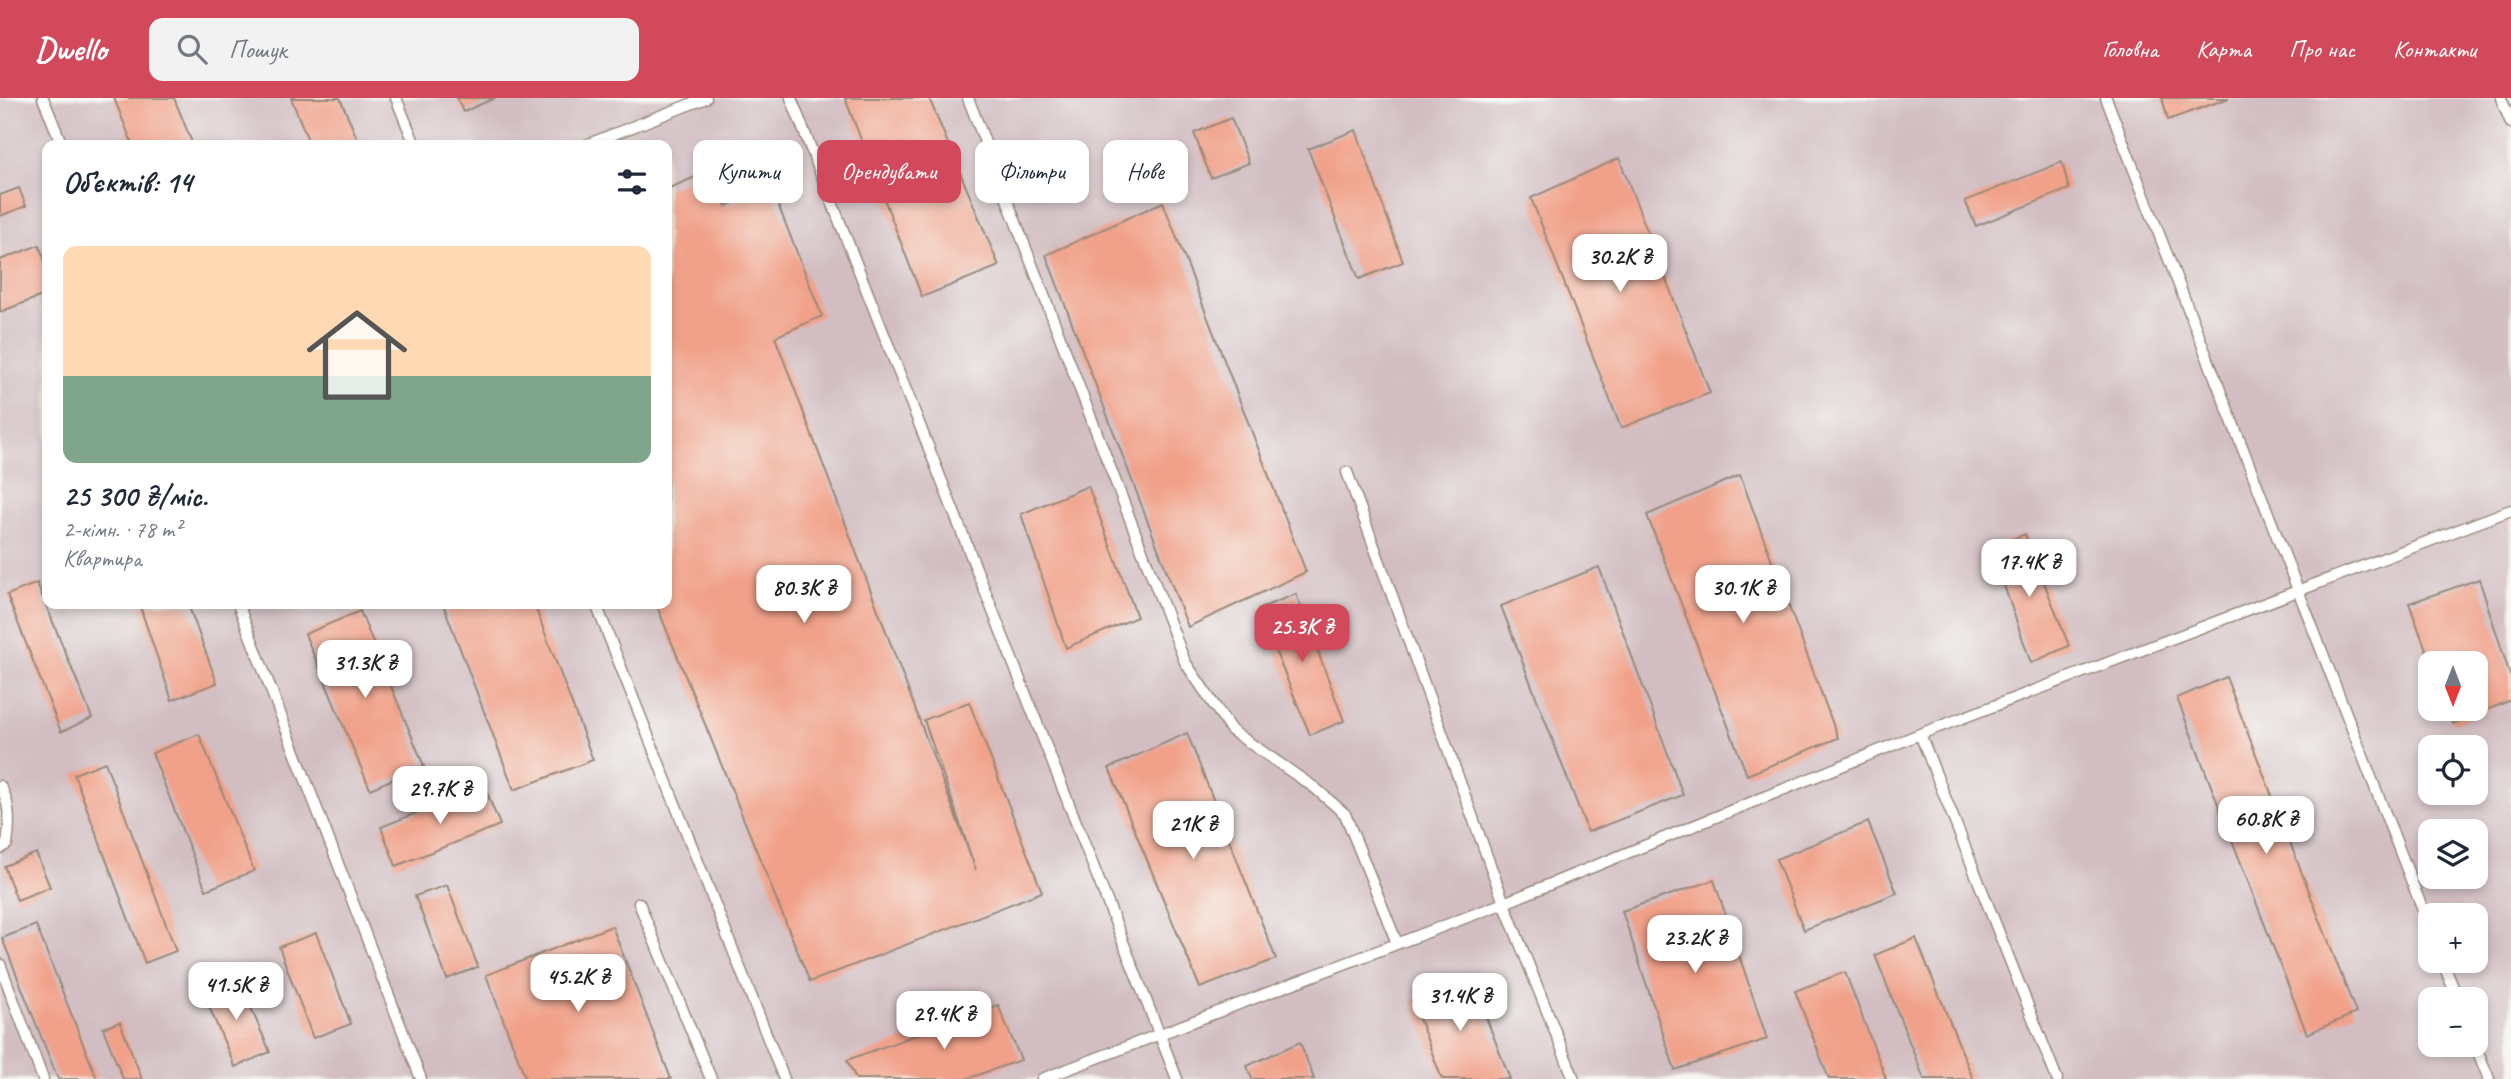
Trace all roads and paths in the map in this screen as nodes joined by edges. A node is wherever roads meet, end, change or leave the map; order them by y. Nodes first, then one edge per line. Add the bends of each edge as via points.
1 (43, 98) edge
2 (396, 98) edge
3 (706, 98) edge
4 (791, 98) edge
5 (968, 98) edge
6 (2106, 98) edge
7 (2501, 98) edge
8 (2511, 123) edge
9 (60, 140) edge
10 (413, 140) edge
11 (599, 140) edge
12 (1347, 472) dead end
13 (2511, 510) edge
14 (2297, 592) junction
15 (241, 609) edge
16 (598, 609) edge
17 (1920, 734) junction
18 (0, 786) edge
19 (0, 849) edge
20 (639, 903) dead end
21 (1504, 903) junction
22 (2420, 903) edge
23 (1397, 943) junction
24 (0, 964) edge
25 (1159, 1034) junction
26 (2480, 1057) edge
27 (43, 1079) edge
28 (421, 1079) edge
29 (711, 1079) edge
30 (784, 1079) edge
31 (1042, 1079) edge
32 (1177, 1079) edge
33 (1574, 1079) edge
34 (2057, 1079) edge
35 (2489, 1079) edge

1 - 9 lane
2 - 10 lane
3 - 11 lane
4 - 25 lane
5 - 23 lane via 1185,662 1231,730 1345,814
6 - 14 lane
7 - 8 lane
12 - 21 lane
13 - 14 lane
14 - 17 lane
14 - 22 lane
15 - 28 lane
16 - 30 lane
17 - 21 lane
17 - 34 lane
18 - 19 lane via 10,825 7,844
20 - 29 lane
21 - 23 lane
21 - 33 lane
23 - 25 lane
24 - 27 lane
25 - 31 lane
25 - 32 lane
26 - 35 lane

